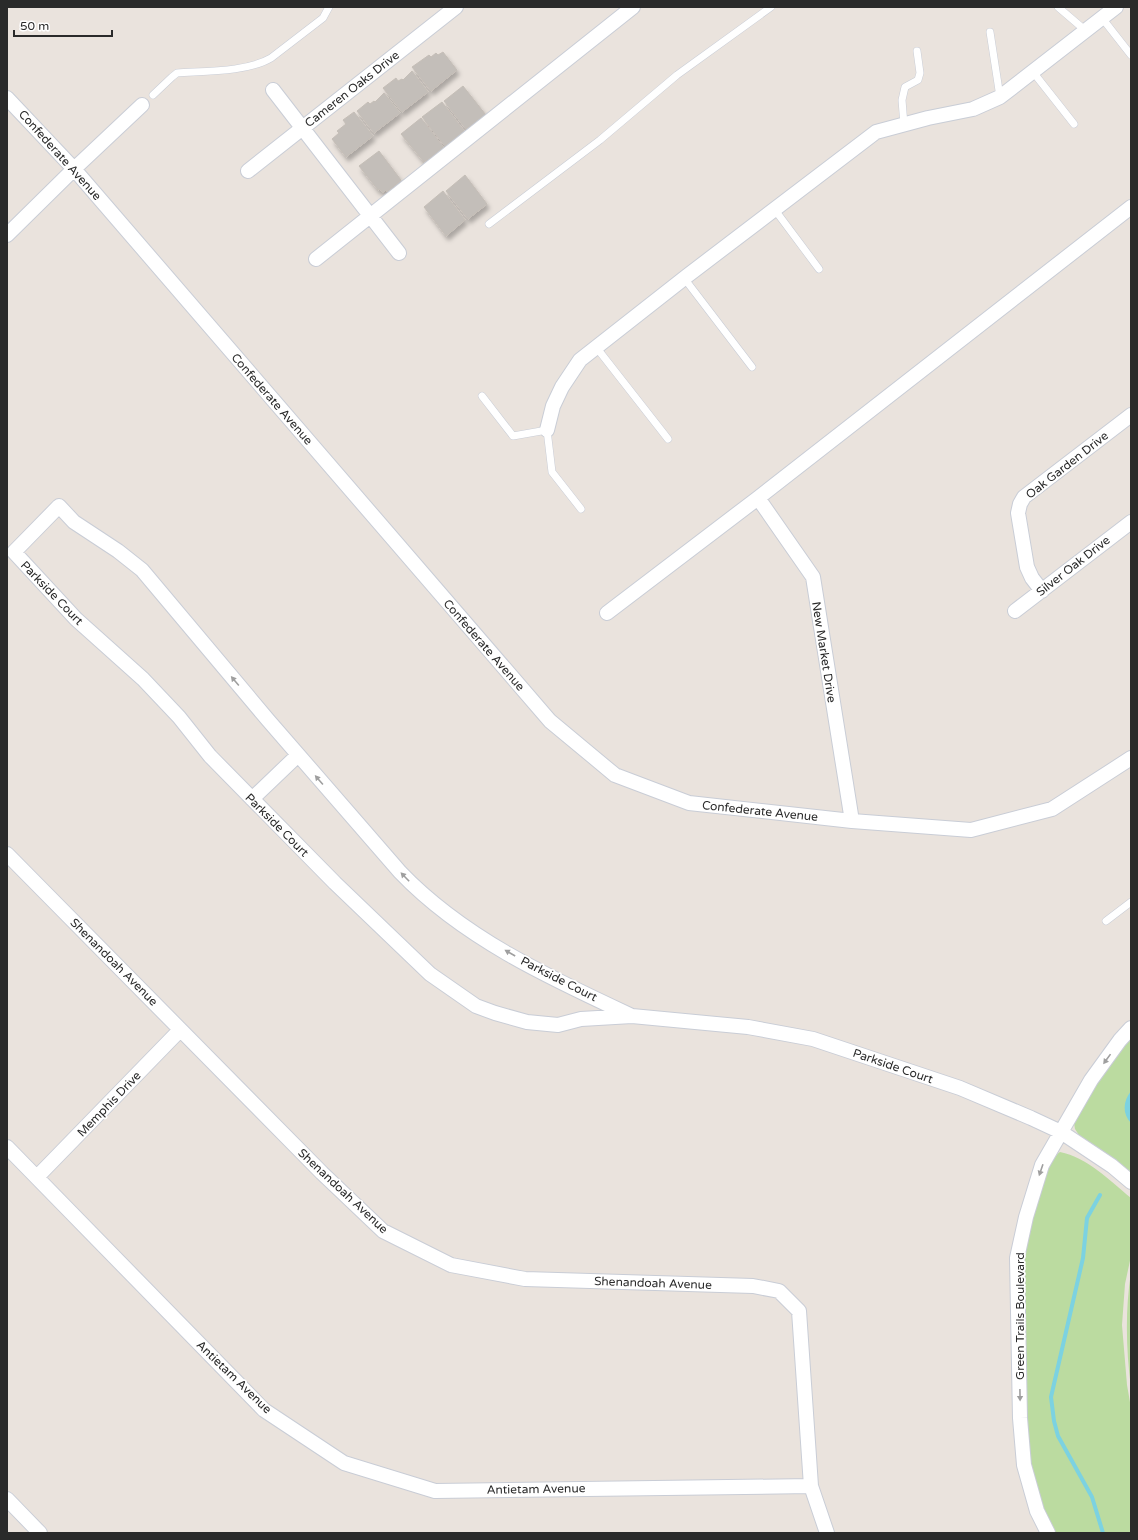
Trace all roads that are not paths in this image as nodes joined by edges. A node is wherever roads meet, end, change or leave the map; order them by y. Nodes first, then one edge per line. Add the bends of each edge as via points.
1 (329, 7) edge
2 (456, 7) edge
3 (633, 7) edge
4 (771, 7) edge
5 (1058, 7) edge
6 (1108, 11) edge
7 (1086, 31) junction
8 (990, 32) dead end
9 (917, 51) dead end
10 (1131, 55) edge
11 (1033, 72) junction
12 (273, 90) dead end
13 (153, 95) dead end
14 (1000, 97) junction
15 (7, 98) edge
16 (142, 105) dead end
17 (1074, 124) dead end
18 (904, 125) junction
19 (302, 128) junction
20 (74, 169) junction
21 (248, 171) dead end
22 (1131, 207) edge
23 (775, 210) junction
24 (371, 216) junction
25 (489, 224) dead end
26 (7, 235) edge
27 (400, 253) dead end
28 (316, 260) dead end
29 (819, 268) dead end
30 (684, 278) junction
31 (596, 347) junction
32 (752, 367) dead end
33 (482, 396) dead end
34 (1131, 415) edge
35 (547, 430) junction
36 (668, 439) dead end
37 (758, 498) junction
38 (581, 509) dead end
39 (1131, 522) edge
40 (1042, 591) junction
41 (1015, 611) dead end
42 (607, 613) dead end
43 (298, 755) junction
44 (1131, 758) edge
45 (252, 800) junction
46 (852, 821) junction
47 (7, 854) edge
48 (1131, 902) edge
49 (1106, 921) dead end
50 (632, 1016) junction
51 (1131, 1028) edge
52 (180, 1030) junction
53 (1061, 1132) junction
54 (7, 1147) edge
55 (38, 1177) junction
56 (1131, 1182) edge
57 (811, 1486) junction
58 (7, 1499) edge
59 (40, 1533) edge
60 (827, 1533) edge
61 (1048, 1533) edge

1 - 13 lane via 323,18 262,63 250,67 177,74
2 - 19 street, Cameren Oaks Drive
3 - 24 street
4 - 25 lane via 677,75 600,140
5 - 7 lane
6 - 7 street
6 - 10 lane
7 - 11 street
8 - 14 lane
9 - 18 lane via 920,73 918,80 905,87 903,93
11 - 14 street
11 - 17 lane
12 - 19 street
14 - 18 street via 973,109
15 - 20 street, Confederate Avenue
16 - 20 street
18 - 23 street via 876,132
19 - 21 street, Cameren Oaks Drive
19 - 24 street
20 - 26 street
20 - 46 street, Confederate Avenue via 550,721 615,775 689,803
22 - 37 street
23 - 29 lane
23 - 30 street
24 - 27 street
24 - 28 street
30 - 31 street
30 - 32 lane
31 - 35 street via 580,360 562,387 553,406
31 - 36 lane
33 - 35 lane via 513,436
34 - 40 street, Oak Garden Drive via 1024,497 1020,504 1018,513 1027,567
35 - 38 lane via 552,472
37 - 42 street
37 - 46 street, New Market Drive via 812,577
39 - 40 street, Silver Oak Drive
40 - 41 street, Silver Oak Drive
43 - 45 street
43 -> 45 street, Parkside Court via 142,570 74,522 59,506 14,552 76,619 179,717 210,756
50 -> 43 street, Parkside Court via 568,986 512,955 469,930 440,909 400,872
44 - 46 street, Confederate Avenue via 1052,809 971,830
45 - 50 street, Parkside Court via 430,974 476,1006 527,1022 558,1025 581,1019
47 - 52 street, Shenandoah Avenue
48 - 49 lane
50 - 53 street, Parkside Court via 748,1027 813,1039 960,1088
51 -> 53 street, Green Trails Boulevard via 1091,1080
52 - 55 street, Memphis Drive
52 - 57 street, Shenandoah Avenue via 383,1231 451,1265 525,1279 753,1286 779,1291 799,1311
53 - 56 street, Parkside Court
53 -> 61 street, Green Trails Boulevard via 1042,1165 1026,1217 1018,1258 1020,1418 1024,1466 1037,1511
54 - 55 street, Antietam Avenue
55 - 57 street, Antietam Avenue via 264,1410 344,1463 435,1491
57 - 60 street, Shenandoah Avenue
58 - 59 street

